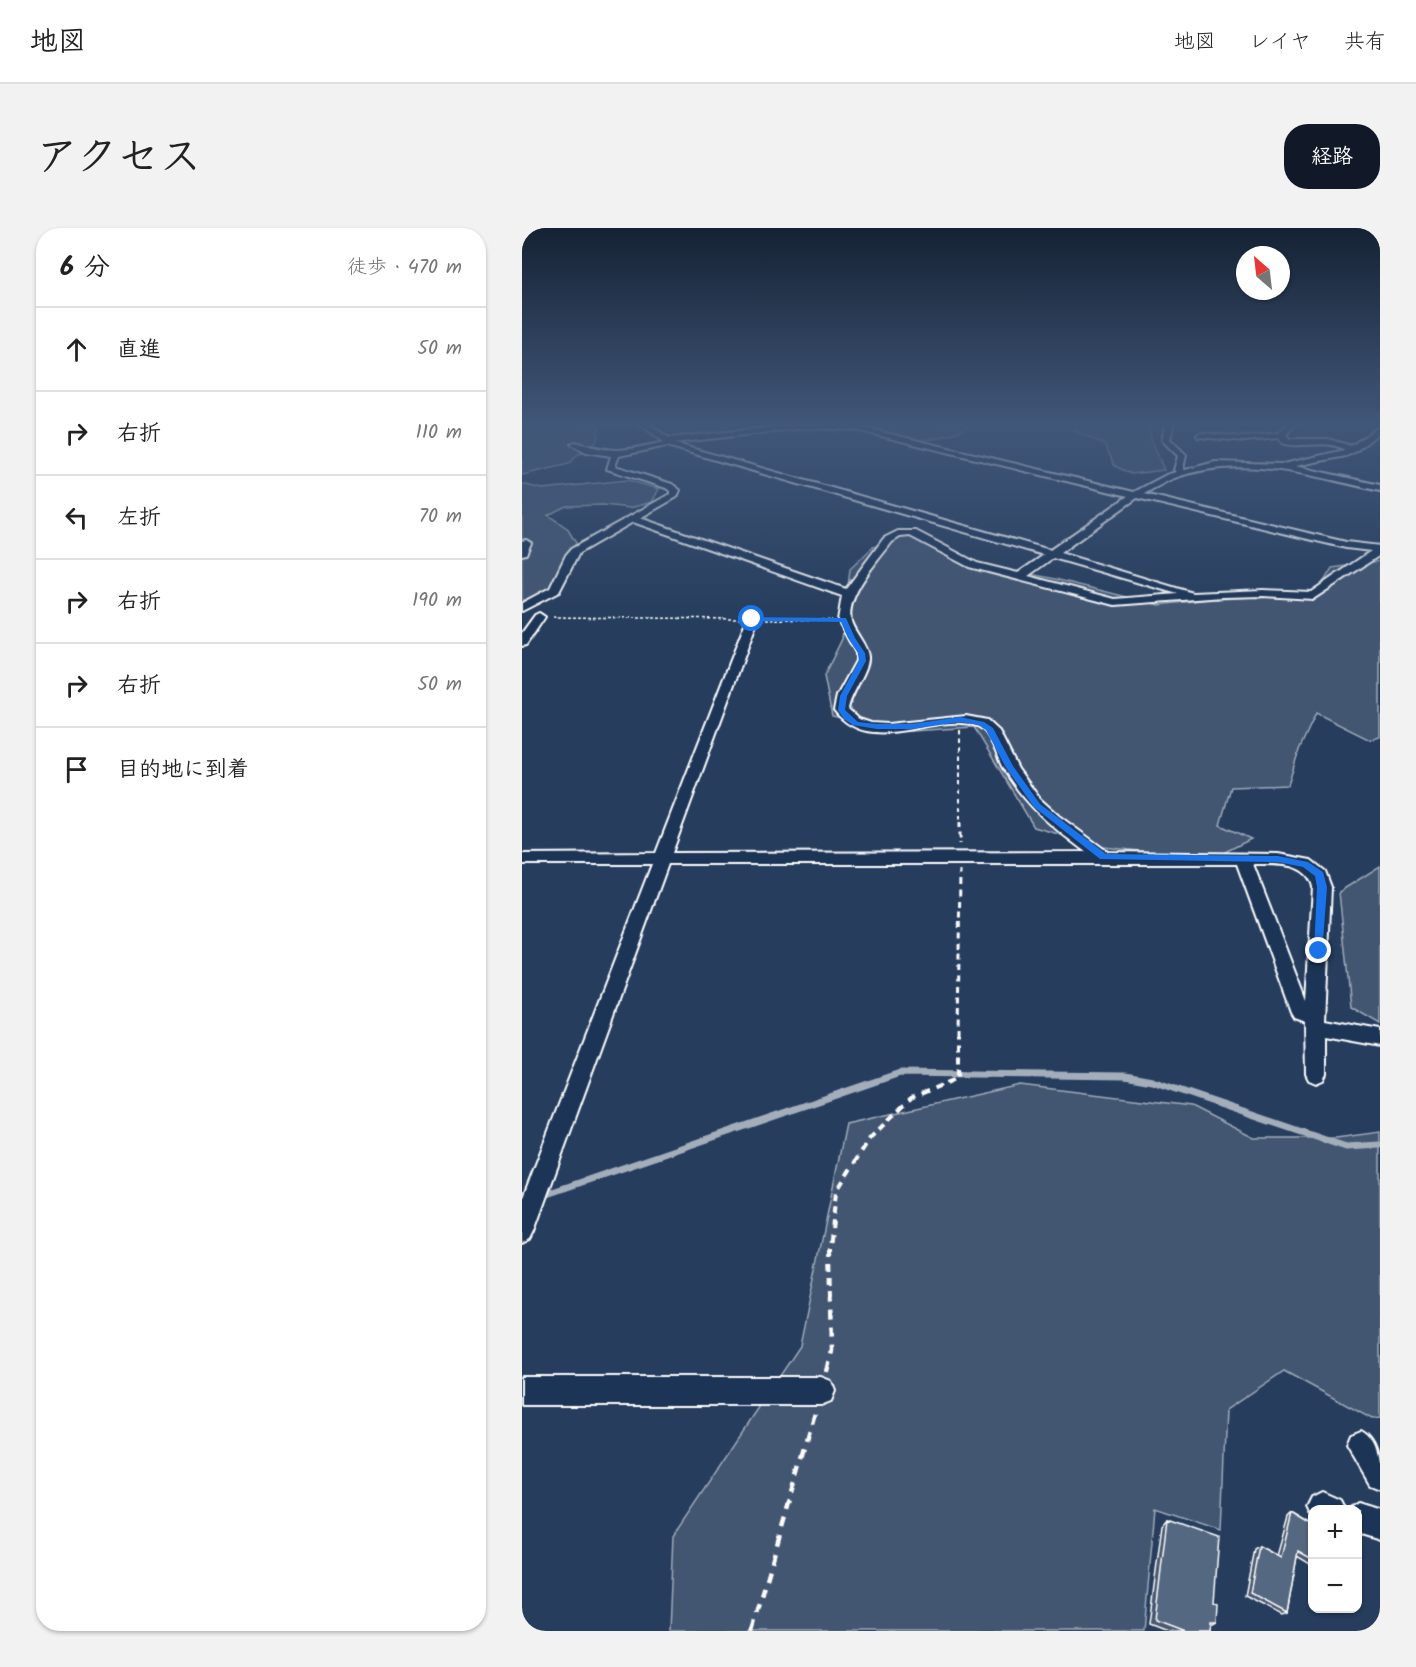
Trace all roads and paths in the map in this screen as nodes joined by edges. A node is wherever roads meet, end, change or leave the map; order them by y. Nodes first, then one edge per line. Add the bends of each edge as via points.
1 (671, 488) edge
2 (827, 488) edge
3 (1110, 488) edge
4 (1146, 488) edge
5 (1135, 495) junction
6 (633, 519) junction
7 (1380, 549) edge
8 (1052, 554) junction
9 (1021, 576) junction
10 (848, 594) junction
11 (1197, 596) junction
12 (522, 608) edge
13 (522, 616) edge
14 (539, 617) junction
15 (752, 619) junction
16 (844, 620) junction
17 (522, 642) edge
18 (960, 719) junction
19 (1104, 857) junction
20 (522, 859) edge
21 (662, 859) junction
22 (960, 859) junction
23 (1243, 859) junction
24 (1315, 1021) junction
25 (1380, 1038) edge
26 (1316, 1074) dead end
27 (525, 1223) edge
28 (522, 1391) edge
29 (821, 1391) junction
30 (1361, 1445) dead end
31 (1380, 1475) edge
32 (1362, 1519) edge
33 (1380, 1525) edge
34 (752, 1631) edge

1 - 6 street via 675,490 672,497
2 - 8 street
3 - 5 street
4 - 5 street
5 - 7 street via 1346,545
5 - 8 street
6 - 10 street
6 - 12 street via 575,551 555,590
7 - 11 street via 1313,596
8 - 9 street
8 - 11 street
9 - 10 street via 973,565 922,536 905,533 888,540
9 - 11 street via 1115,602
10 - 16 street
13 - 14 street
14 - 15 path
14 - 17 street
15 - 16 path
15 - 21 street
16 - 18 street via 862,653 862,661 844,696 841,710 847,718 856,724 877,726
18 - 19 street via 989,728 1037,806
18 - 22 path
19 - 22 street
19 - 23 street
20 - 21 street
21 - 22 street
21 - 27 street
22 - 29 path via 958,1078 911,1098 870,1138 836,1192 830,1248 832,1351
23 - 24 street via 1301,1012
23 - 24 street via 1305,864 1320,875 1322,916
24 - 25 street
24 - 26 street
28 - 29 street
29 - 34 path
30 - 31 street
32 - 33 street

